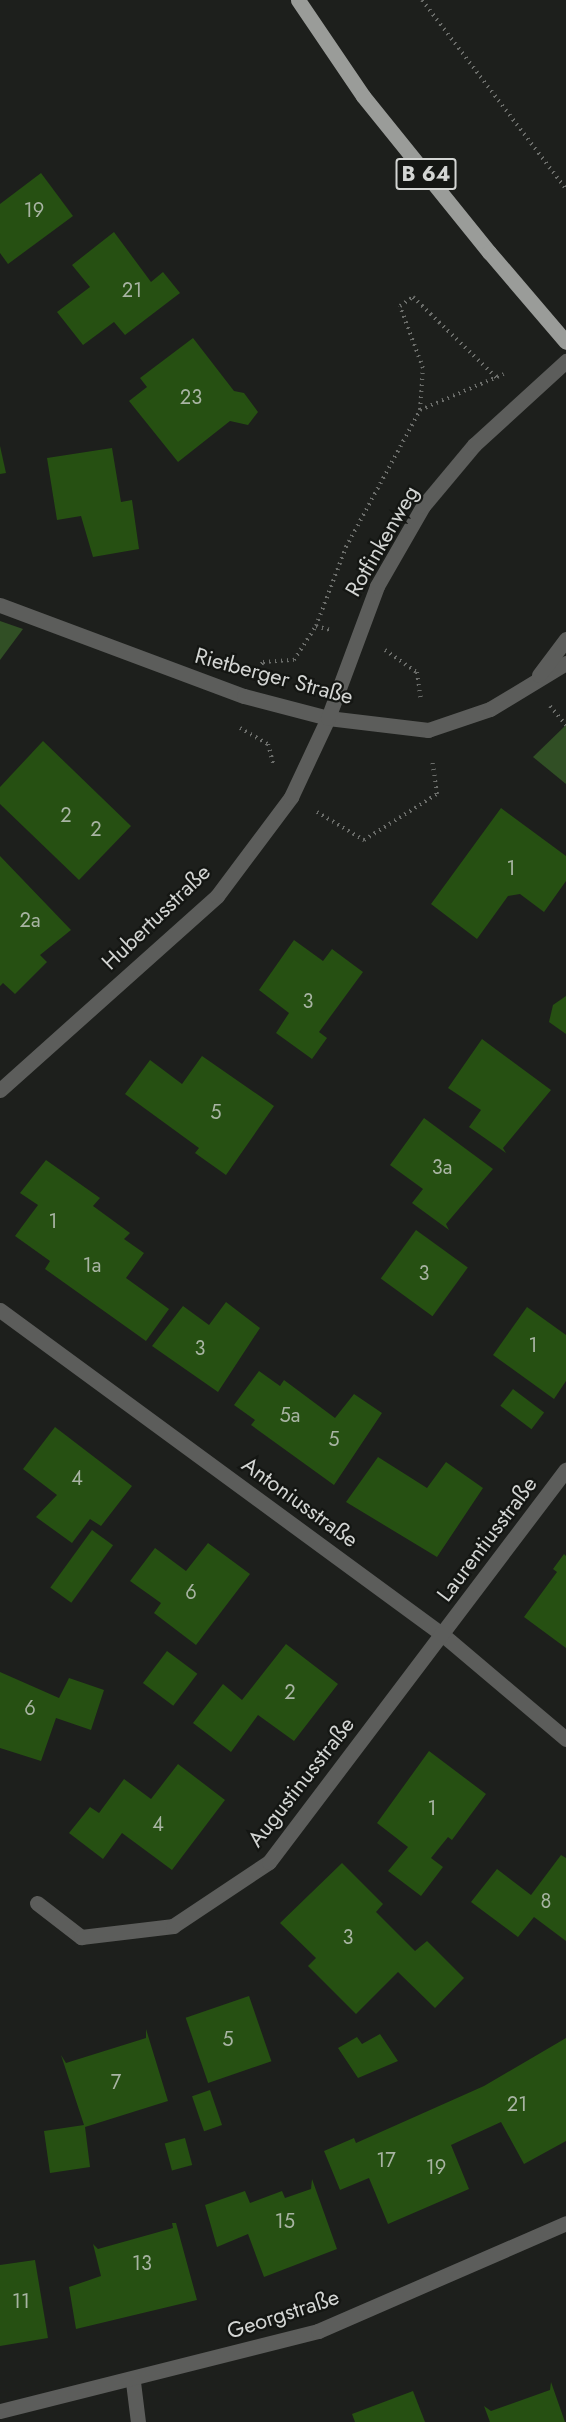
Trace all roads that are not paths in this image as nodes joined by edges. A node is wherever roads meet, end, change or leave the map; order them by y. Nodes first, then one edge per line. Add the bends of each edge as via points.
1 (298, 0) edge
2 (566, 342) edge
3 (566, 361) edge
4 (0, 605) edge
5 (566, 639) edge
6 (566, 663) edge
7 (536, 680) junction
8 (328, 718) junction
9 (0, 1090) edge
10 (0, 1310) edge
11 (566, 1470) edge
12 (443, 1635) junction
13 (566, 1739) edge
14 (36, 1903) dead end
15 (566, 2223) edge
16 (133, 2382) junction
17 (0, 2411) edge
18 (138, 2422) edge

1 - 2 main road, B 64, bridge via 363,96
3 - 8 street, Rotfinkenweg via 474,446 423,506 377,586
4 - 8 street, Rietberger Straße via 192,678
5 - 7 street, Rietberger Straße
6 - 7 street, Rietberger Straße
7 - 8 street, Rietberger Straße via 490,709 428,730
8 - 9 street, Hubertusstraße via 291,797 217,896
10 - 12 street, Antoniusstraße
11 - 12 street, Laurentiusstraße
12 - 13 street, Antoniusstraße
12 - 14 street, Augustinusstraße via 269,1862 173,1926 81,1937
15 - 16 street, Georgstraße via 318,2331
16 - 17 street, Georgstraße
16 - 18 street

